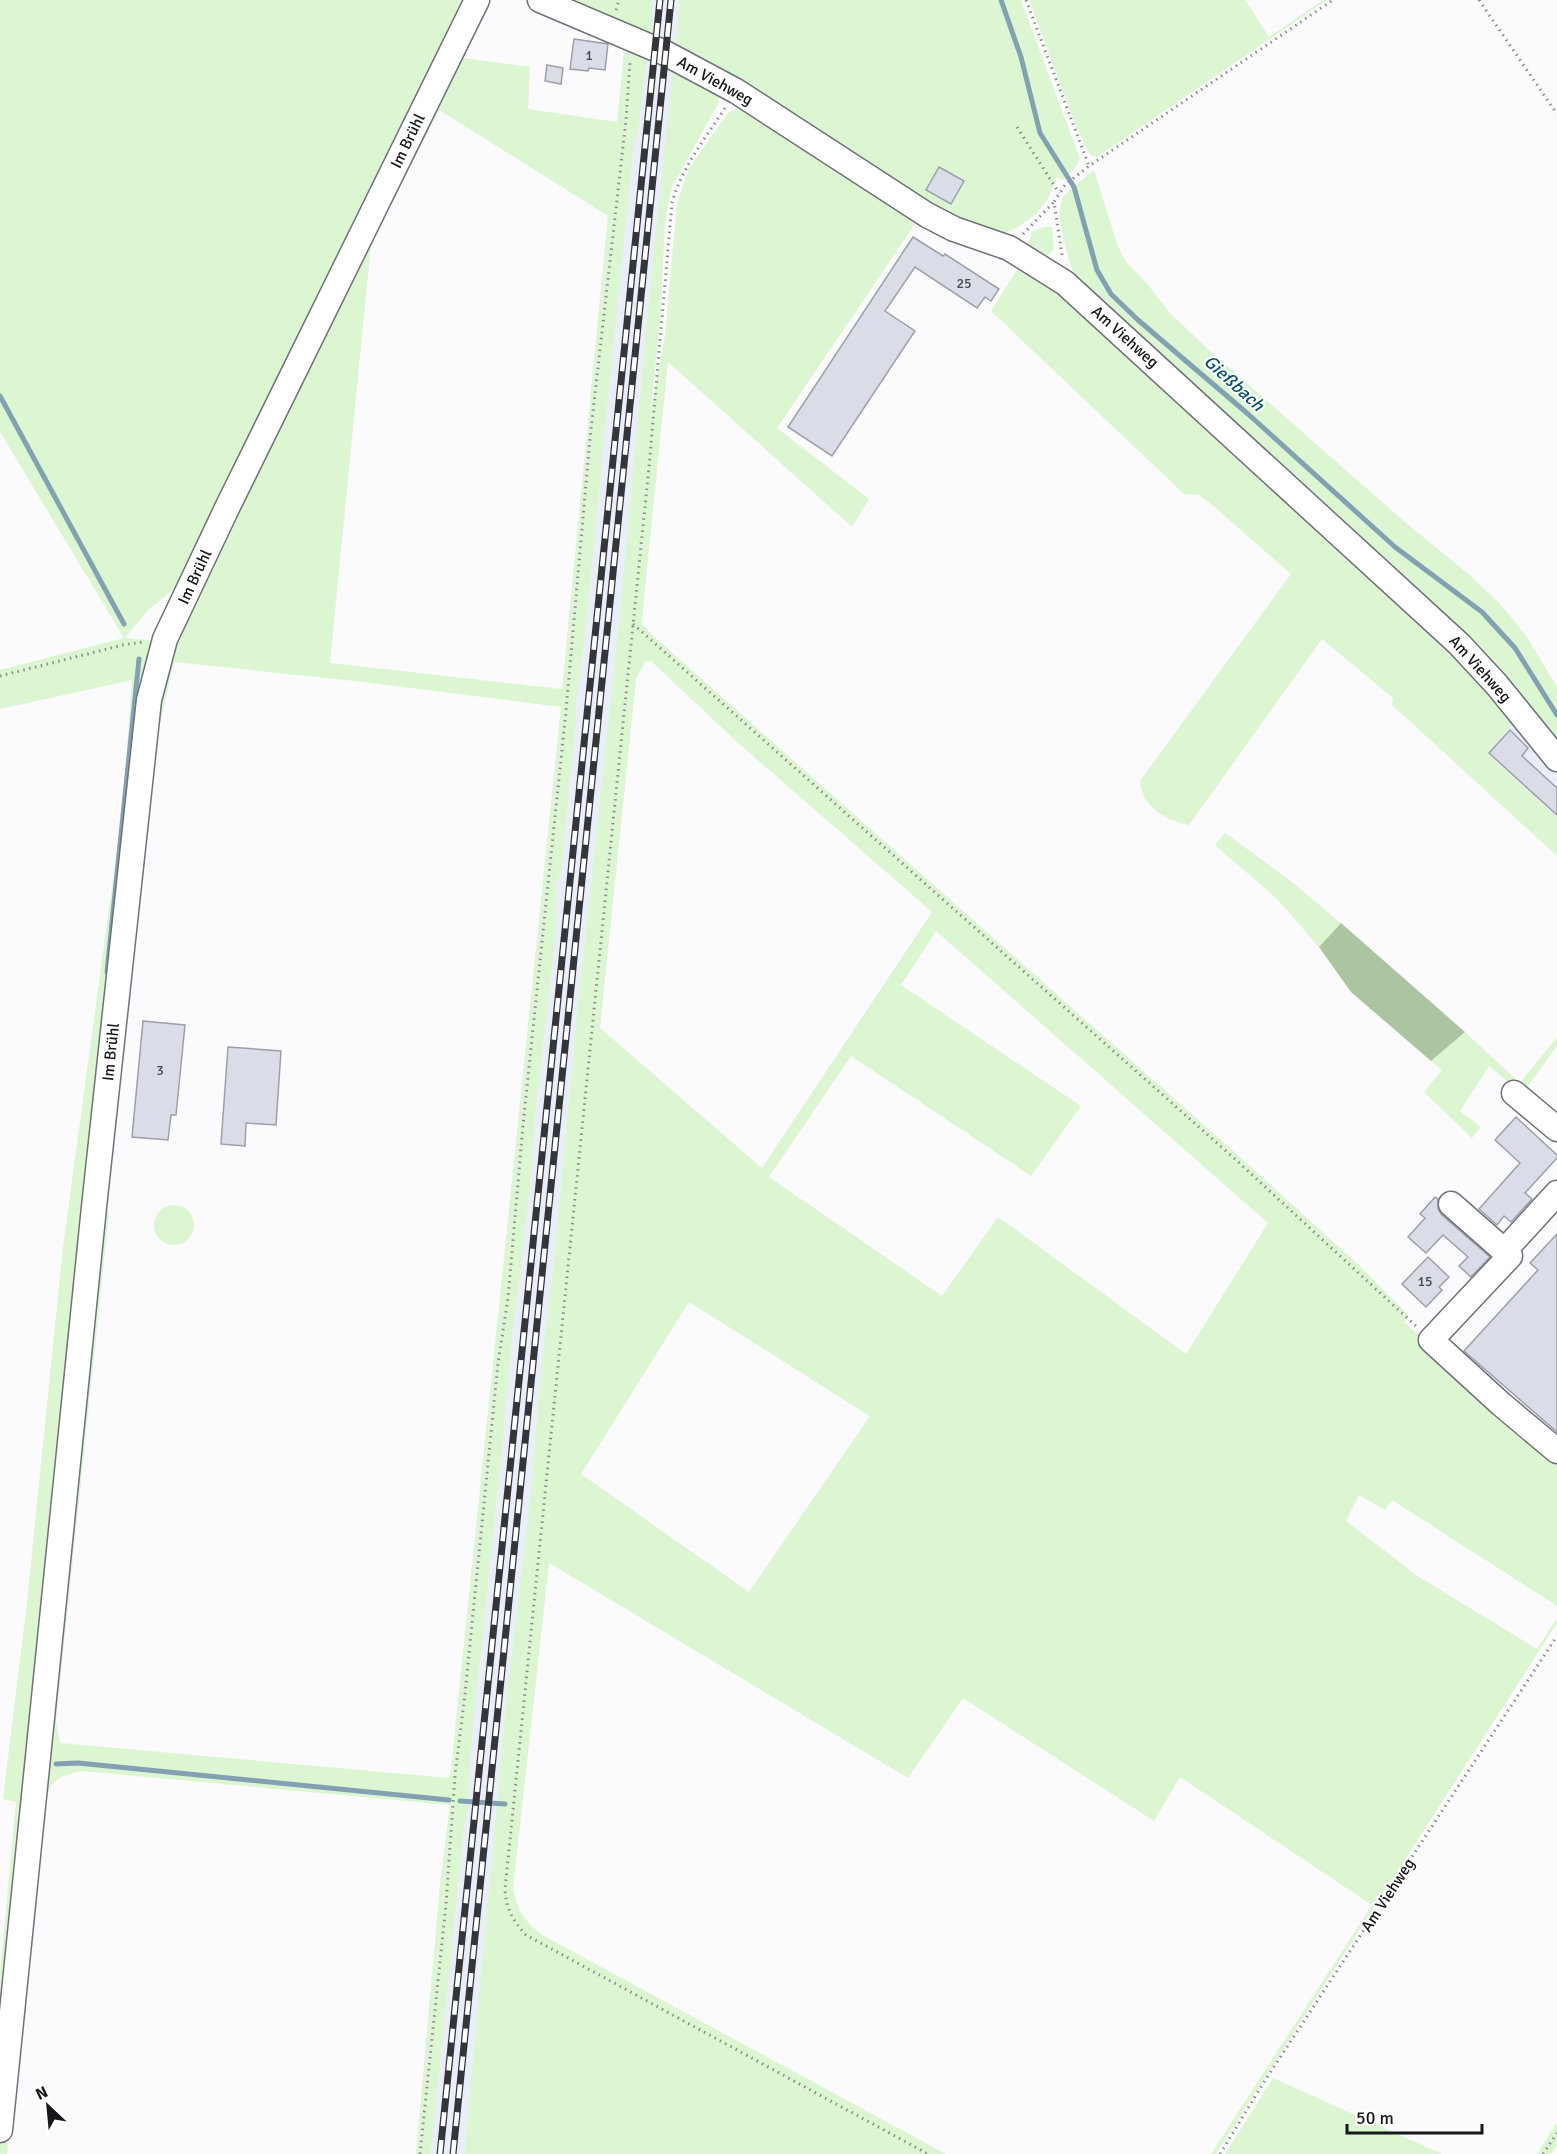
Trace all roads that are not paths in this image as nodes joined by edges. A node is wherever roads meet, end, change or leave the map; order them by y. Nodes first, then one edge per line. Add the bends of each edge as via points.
1 (477, 0) edge
2 (540, 0) edge
3 (1557, 759) edge
4 (1514, 1093) dead end
5 (1557, 1129) edge
6 (1557, 1194) edge
7 (1451, 1204) dead end
8 (1504, 1251) junction
9 (1557, 1451) edge
10 (0, 2130) edge

1 - 10 street, Im Brühl via 165,639 149,700
2 - 3 street, Am Viehweg via 665,53 736,91 927,215 954,229 1010,248 1065,283 1459,644
4 - 5 street
6 - 8 street
7 - 8 street
8 - 9 street via 1510,1256 1431,1340

